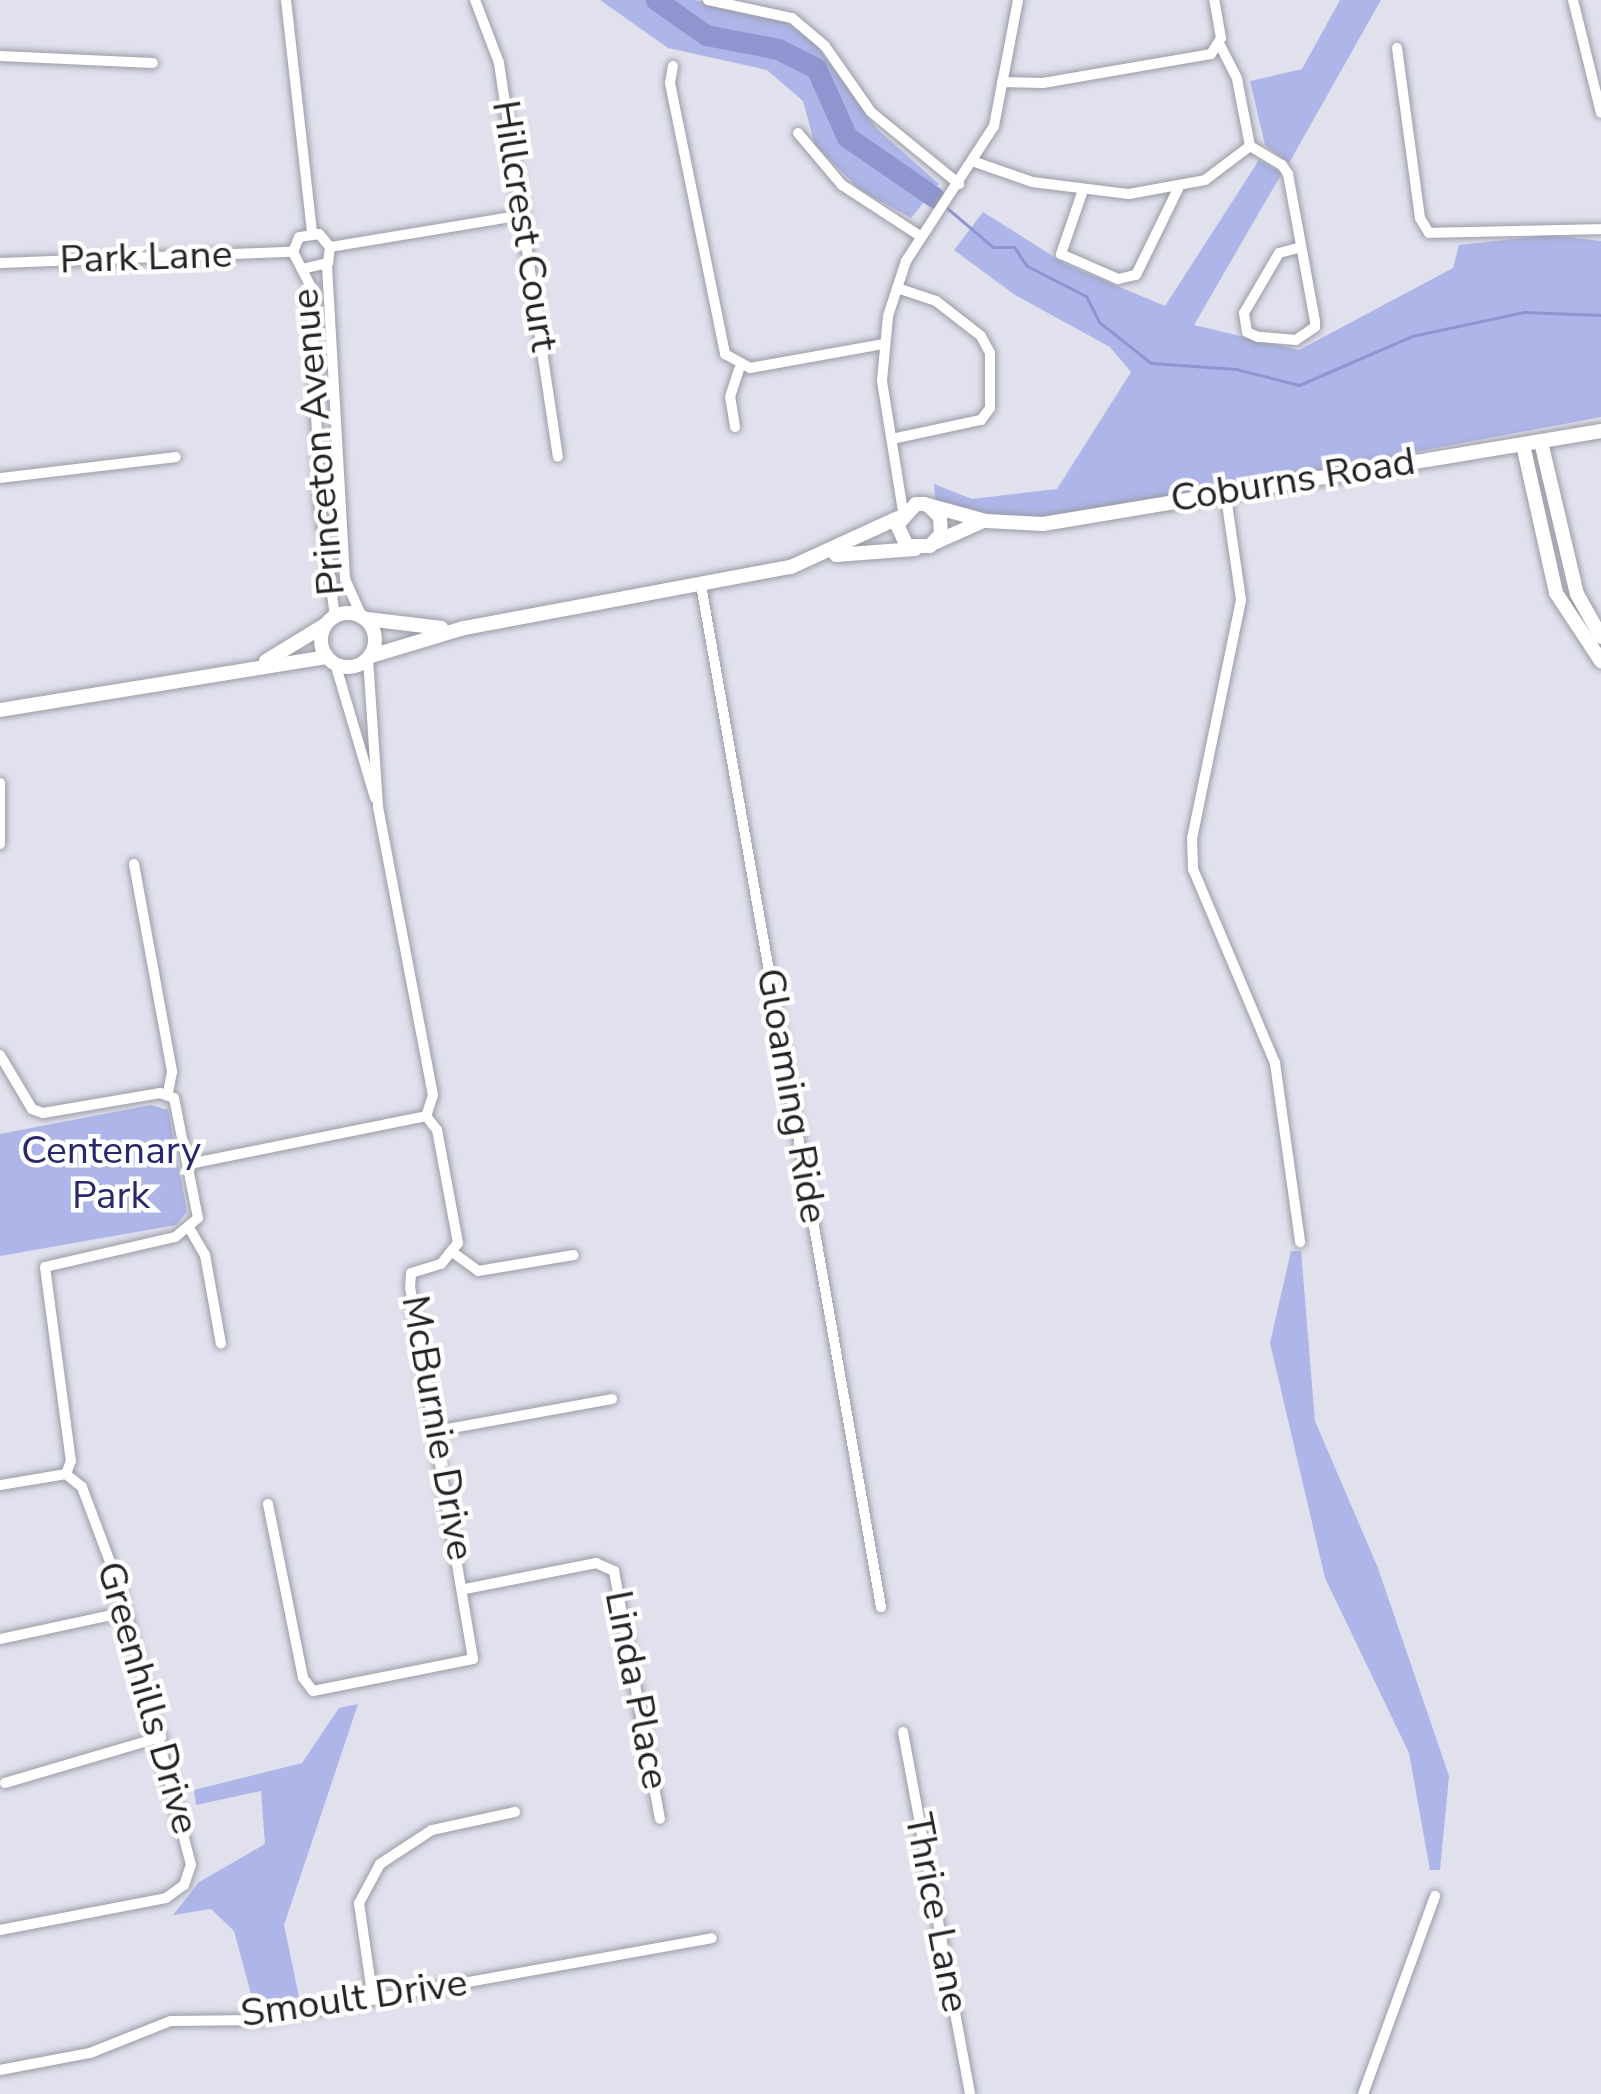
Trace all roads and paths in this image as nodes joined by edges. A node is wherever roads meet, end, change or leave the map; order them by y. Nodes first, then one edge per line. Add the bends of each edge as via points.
1 (286, 0) edge
2 (475, 0) edge
3 (708, 0) edge
4 (1018, 0) edge
5 (1214, 0) edge
6 (1573, 0) edge
7 (1220, 45) junction
8 (1397, 48) dead end
9 (0, 56) edge
10 (153, 63) dead end
11 (673, 66) dead end
12 (1002, 82) junction
13 (1601, 108) edge
14 (798, 133) dead end
15 (1250, 146) junction
16 (975, 162) junction
17 (959, 184) junction
18 (1178, 189) junction
19 (1083, 190) junction
20 (523, 215) junction
21 (1601, 229) edge
22 (312, 233) junction
23 (920, 236) junction
24 (331, 247) junction
25 (1300, 247) junction
26 (293, 252) junction
27 (0, 263) edge
28 (328, 263) junction
29 (302, 269) junction
30 (897, 287) junction
31 (883, 344) junction
32 (739, 369) junction
33 (735, 427) dead end
34 (1601, 431) edge
35 (892, 439) junction
36 (1540, 442) junction
37 (1522, 445) junction
38 (176, 457) dead end
39 (558, 457) dead end
40 (901, 472) junction
41 (0, 478) edge
42 (1226, 490) junction
43 (926, 505) junction
44 (900, 514) junction
45 (986, 521) junction
46 (936, 542) junction
47 (915, 549) junction
48 (818, 557) junction
49 (701, 585) junction
50 (364, 617) junction
51 (330, 620) junction
52 (464, 628) junction
53 (1601, 637) edge
54 (369, 657) junction
55 (331, 660) junction
56 (266, 661) junction
57 (1601, 661) edge
58 (0, 710) edge
59 (0, 783) edge
60 (378, 807) junction
61 (0, 844) edge
62 (134, 864) dead end
63 (0, 1055) edge
64 (168, 1094) junction
65 (426, 1116) junction
66 (189, 1164) junction
67 (191, 1231) junction
68 (1300, 1242) dead end
69 (455, 1254) junction
70 (574, 1255) dead end
71 (221, 1344) dead end
72 (612, 1399) dead end
73 (436, 1431) junction
74 (66, 1474) junction
75 (0, 1485) edge
76 (268, 1504) dead end
77 (465, 1588) junction
78 (881, 1607) dead end
79 (126, 1612) junction
80 (0, 1639) edge
81 (903, 1732) dead end
82 (161, 1737) junction
83 (5, 1783) dead end
84 (515, 1812) dead end
85 (660, 1819) dead end
86 (1435, 1896) dead end
87 (0, 1930) edge
88 (712, 1938) dead end
89 (373, 2000) junction
90 (0, 2070) edge
91 (970, 2094) edge
92 (1363, 2094) edge

1 - 22 street, Princeton Avenue
2 - 20 street, Hillcrest Court via 500,64
3 - 17 street via 792,18 825,46 871,112
4 - 12 street
5 - 7 street
6 - 13 street
7 - 12 street via 1210,54 1043,83
7 - 15 street via 1238,79
8 - 21 street via 1420,218 1429,233
9 - 10 street
11 - 32 street via 725,354
12 - 16 street
14 - 23 street via 842,185
15 - 18 street
15 - 25 street via 1288,174
16 - 17 street
16 - 19 street
17 - 23 street
18 - 19 street
18 - 19 street via 1136,274 1118,279 1061,254
20 - 24 street
20 - 39 street, Hillcrest Court
22 - 24 street
22 - 26 street
23 - 30 street
24 - 28 street, Princeton Avenue
25 - 25 street via 1279,253 1244,314 1251,335 1287,341 1313,332
26 - 27 street, Park Lane
26 - 29 street, Princeton Avenue
28 - 29 street
28 - 50 street, Princeton Avenue via 345,579
29 - 51 street, Princeton Avenue via 312,290
30 - 31 street
30 - 35 street via 936,301 981,336 990,353 990,408 981,420
31 - 32 street
31 - 35 street
32 - 33 street via 730,397
34 - 36 street, Coburns Road
35 - 40 street
36 - 37 street, Coburns Road
36 - 53 street via 1577,594
37 - 42 street, Coburns Road
37 - 57 street via 1556,593
38 - 41 street
40 - 43 street
40 - 44 street
42 - 45 street, Coburns Road via 1042,524
42 - 68 street via 1241,600 1193,868 1275,1063
43 - 44 street
43 - 45 street, Coburns Road
43 - 46 street via 940,518
44 - 47 street via 901,540
44 - 48 street
45 - 46 street, Coburns Road via 953,528
46 - 47 street
47 - 48 street
48 - 49 street
49 - 52 street
49 - 78 street, Gloaming Ride
50 - 51 street
50 - 52 street
50 - 54 street via 375,633
51 - 55 street
51 - 56 street
52 - 54 street
54 - 55 street via 352,667
54 - 60 street, McBurnie Drive
55 - 56 street
55 - 60 street, McBurnie Drive
56 - 58 street
59 - 61 street
60 - 65 street, McBurnie Drive via 434,1095
62 - 64 street via 172,1072
63 - 64 street via 32,1109 43,1113
64 - 66 street via 179,1105
65 - 66 street
65 - 69 street, McBurnie Drive via 436,1130
66 - 67 street via 198,1218
67 - 71 street via 205,1255
67 - 74 street via 44,1267 73,1448
69 - 70 street via 478,1270
69 - 73 street, McBurnie Drive via 411,1273
72 - 73 street
73 - 77 street, McBurnie Drive
74 - 75 street
74 - 79 street, Greenhills Drive via 82,1487
76 - 77 street, McBurnie Drive via 303,1678 313,1691 473,1659
77 - 85 street, Linda Place via 596,1563 614,1571
79 - 80 street
79 - 82 street, Greenhills Drive
81 - 91 street, Thrice Lane
82 - 83 street
82 - 87 street, Greenhills Drive via 191,1844 184,1885 166,1898
84 - 89 street via 432,1830 372,1874 358,1928
86 - 92 street
88 - 89 street, Smoult Drive
89 - 90 street, Smoult Drive via 256,2020 171,2021 90,2054

